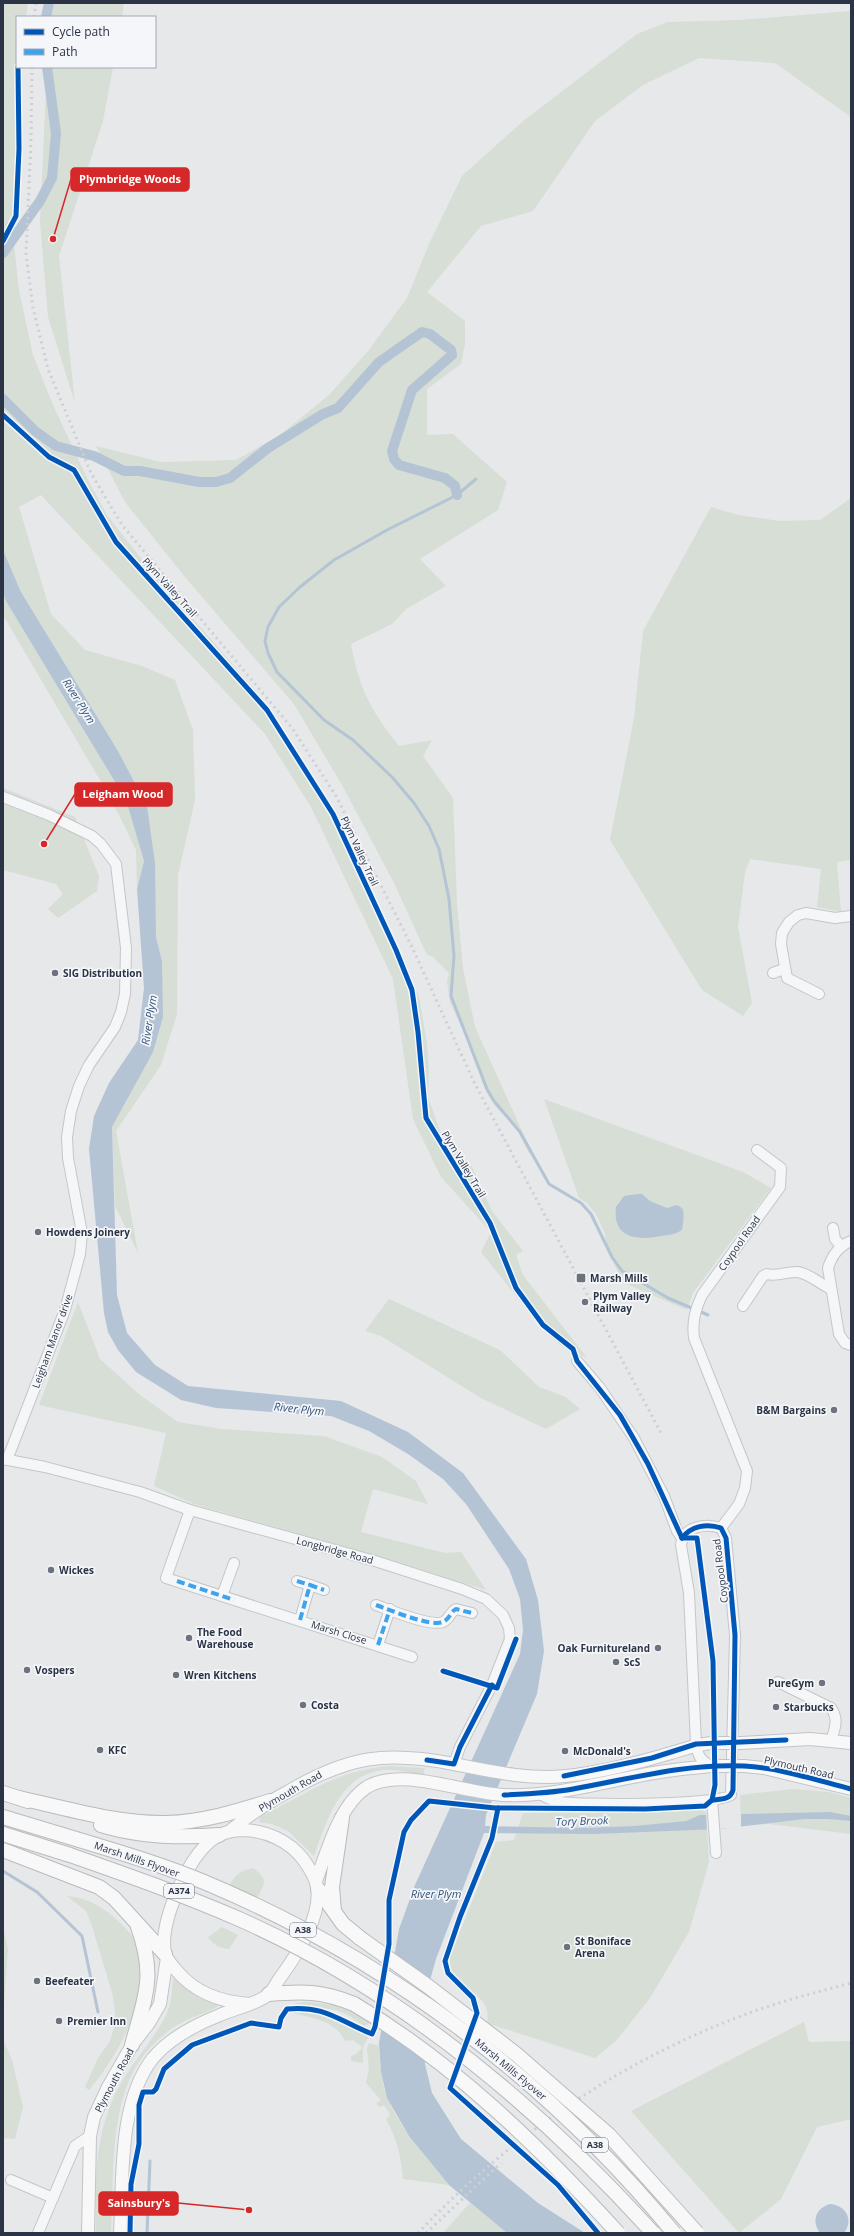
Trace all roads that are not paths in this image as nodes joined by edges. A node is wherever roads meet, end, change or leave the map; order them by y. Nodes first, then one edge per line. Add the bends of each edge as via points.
1 (3, 797) edge
2 (851, 916) edge
3 (784, 969) junction
4 (773, 973) dead end
5 (819, 994) dead end
6 (757, 1150) dead end
7 (833, 1228) dead end
8 (851, 1240) edge
9 (840, 1245) junction
10 (831, 1289) junction
11 (743, 1306) dead end
12 (851, 1346) edge
13 (577, 1361) dead end
14 (5, 1460) edge
15 (190, 1510) junction
16 (721, 1528) junction
17 (682, 1538) junction
18 (234, 1563) dead end
19 (297, 1581) dead end
20 (310, 1585) junction
21 (324, 1590) dead end
22 (222, 1596) junction
23 (376, 1605) dead end
24 (390, 1609) junction
25 (472, 1613) dead end
26 (300, 1620) junction
27 (378, 1645) junction
28 (412, 1656) dead end
29 (778, 1682) dead end
30 (831, 1741) junction
31 (696, 1744) junction
32 (851, 1744) edge
33 (454, 1764) junction
34 (711, 1766) junction
35 (851, 1789) edge
36 (3, 1793) edge
37 (538, 1793) junction
38 (19, 1798) junction
39 (712, 1800) junction
40 (270, 1801) junction
41 (3, 1817) edge
42 (342, 1818) junction
43 (225, 1832) junction
44 (3, 1834) edge
45 (3, 1850) edge
46 (716, 1853) dead end
47 (317, 1885) junction
48 (334, 1911) junction
49 (136, 1923) junction
50 (166, 1956) junction
51 (269, 1994) junction
52 (250, 2004) junction
53 (132, 2045) junction
54 (90, 2136) junction
55 (11, 2180) dead end
56 (53, 2198) junction
57 (38, 2233) edge
58 (88, 2233) edge
59 (120, 2233) edge
60 (618, 2233) edge
61 (653, 2233) edge
62 (674, 2233) edge
63 (697, 2233) edge

1 - 14 street, Leigham Manor drive via 92,836 106,850 116,864 126,948 125,994 121,1012 115,1027 89,1064 79,1086 71,1111 67,1137 68,1158 82,1233 80,1254 65,1310
2 - 3 street via 835,918 798,914 788,922 782,933
3 - 4 street
3 - 5 street via 787,978
6 - 16 street, Coypool Road via 781,1168 780,1187 702,1295 696,1309 694,1338 747,1471 739,1504
7 - 9 street via 835,1239
8 - 9 street
9 - 10 street via 828,1268
10 - 11 street via 806,1274 767,1274
10 - 12 street via 839,1334
13 - 17 street via 604,1394 634,1438
14 - 15 street, Longbridge Road via 45,1467 140,1492
15 - 22 street, Marsh Close via 166,1578
15 - 33 street, Longbridge Road via 375,1561 462,1589 486,1599 503,1615 509,1628 510,1639 492,1685
16 - 17 street, Coypool Road via 713,1525 695,1528 686,1532
16 - 39 street, Coypool Road via 726,1538 735,1635 731,1795
17 - 31 street via 689,1593
18 - 22 street
19 - 20 street
20 - 21 street
20 - 26 street, Marsh Close
22 - 26 street, Marsh Close
23 - 24 street
24 - 25 street via 438,1623 446,1620 456,1609
24 - 27 street, Marsh Close
26 - 27 street, Marsh Close
27 - 28 street, Marsh Close
29 - 30 street via 830,1708 836,1715
30 - 31 main road, Plymouth Road, bridge via 810,1739
30 - 32 main road, Plymouth Road
31 - 33 main road, Plymouth Road via 652,1758 564,1776 505,1773
31 - 34 street via 698,1756
33 - 40 main road, Plymouth Road via 405,1757 372,1758 352,1762 319,1773
34 - 35 main road, Plymouth Road, bridge via 744,1766 804,1776
34 - 37 main road, Plymouth Road
36 - 38 highway
37 - 39 street, Coypool Road via 555,1801 572,1802 667,1803
37 - 42 main road, Plymouth Road via 504,1795 414,1780 387,1780 358,1794
38 - 40 highway via 114,1819 164,1823 224,1815
38 - 43 highway via 106,1826 154,1836 179,1838
39 - 46 street
40 - 43 main road, Plymouth Road
41 - 62 highway, Marsh Mills Flyover / A38, bridge via 203,1882 257,1906 378,1971 434,2009 525,2080 566,2116 638,2189
42 - 47 main road, Plymouth Road via 332,1837
42 - 48 highway via 332,1887
43 - 47 main road via 247,1830 268,1834 284,1841 304,1860
43 - 50 main road, A374 via 208,1843 191,1863 167,1923
44 - 61 highway, Marsh Mills Flyover / A38, bridge via 155,1884 241,1920 328,1964 375,1992 475,2063 525,2106 582,2158
45 - 49 highway via 99,1887 114,1898
47 - 48 highway, A38
47 - 51 main road, Plymouth Road via 312,1921 296,1955
48 - 63 highway, A38, bridge via 343,1924 360,1938 510,2049 563,2095 609,2136
49 - 50 highway
49 - 53 highway via 146,1955 148,1986
50 - 52 main road via 182,1976 199,1991 233,2003
50 - 53 main road, Plymouth Road / A374 via 160,2004 149,2024
51 - 52 main road
51 - 60 highway, bridge via 314,1992 334,1996 354,2004 391,2026 510,2122 549,2159
52 - 59 main road via 193,2028 169,2044 154,2058 138,2083 128,2122
53 - 54 main road, Plymouth Road / A374 via 94,2116
54 - 56 street via 75,2146
54 - 58 main road, Plymouth Road / A374
55 - 56 street via 22,2190
56 - 57 street

